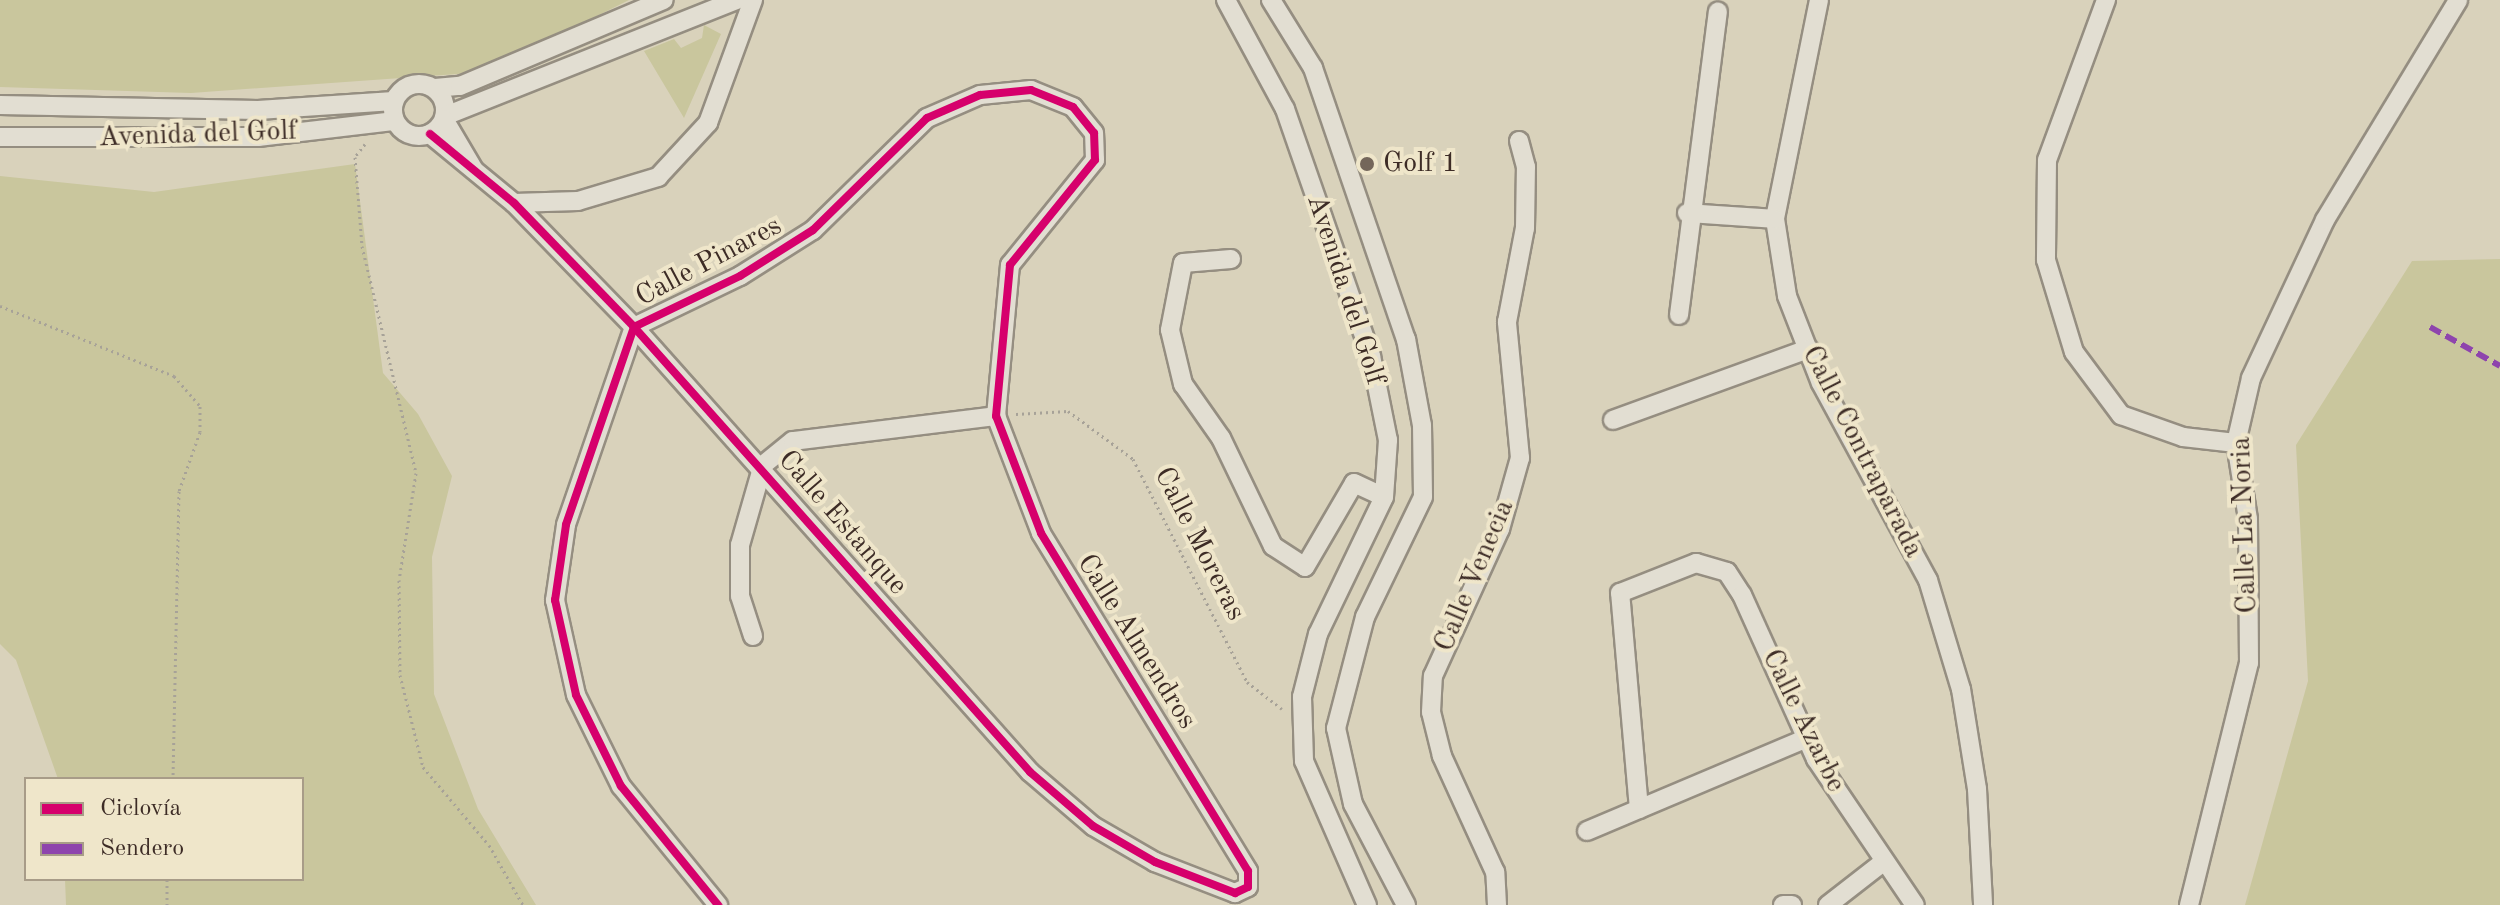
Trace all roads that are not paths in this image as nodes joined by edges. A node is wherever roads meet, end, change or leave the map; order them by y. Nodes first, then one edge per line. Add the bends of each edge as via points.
1 (664, 0) edge
2 (753, 0) edge
3 (1226, 0) edge
4 (1271, 0) edge
5 (1819, 0) edge
6 (2106, 0) edge
7 (2458, 0) edge
8 (730, 2) edge
9 (1718, 11) dead end
10 (741, 39) junction
11 (435, 88) junction
12 (394, 101) junction
13 (0, 105) edge
14 (444, 118) junction
15 (395, 121) junction
16 (430, 134) junction
17 (0, 137) edge
18 (1519, 141) dead end
19 (478, 176) junction
20 (514, 203) junction
21 (1687, 213) junction
22 (1775, 219) junction
23 (1231, 259) dead end
24 (1679, 315) dead end
25 (634, 327) junction
26 (1808, 349) junction
27 (996, 416) junction
28 (1613, 420) dead end
29 (2236, 443) junction
30 (763, 465) junction
31 (1384, 497) junction
32 (753, 636) dead end
33 (1807, 738) junction
34 (1639, 809) junction
35 (1587, 831) dead end
36 (1882, 863) junction
37 (1248, 887) joint
38 (718, 905) edge
39 (1367, 905) edge
40 (1406, 905) edge
41 (1497, 905) edge
42 (1783, 905) edge
43 (1792, 905) edge
44 (1828, 905) edge
45 (1915, 905) edge
46 (1983, 905) edge
47 (2189, 905) edge

1 - 11 street via 460,86
2 - 10 street
3 - 31 street, Avenida del Golf via 1285,109 1371,356 1388,440
4 - 40 street, Avenida del Golf via 1313,68 1406,339 1422,425 1423,497 1365,617 1336,728 1353,804
5 - 22 street, Calle Contraparada
6 - 29 street via 2047,160 2046,260 2074,352 2121,415 2183,437
7 - 29 street, Calle La Noria via 2385,111 2280,304
8 - 10 street
8 - 14 street
9 - 21 street
10 - 20 street via 708,123 658,177 578,201
11 - 12 street via 411,85
11 - 14 street
12 - 13 street, Avenida del Golf via 258,110
12 - 15 street
14 - 16 street
14 - 19 street, Calle Estanque
15 - 16 street via 406,133
15 - 17 street, Avenida del Golf via 258,137
16 - 19 street, Calle Estanque
18 - 41 street, Calle Venecia via 1526,167 1525,228 1507,322 1520,458 1500,529 1433,676 1431,712 1442,756 1495,872
19 - 20 street, Calle Estanque
20 - 25 street, Calle Estanque
21 - 22 street
21 - 24 street
22 - 26 street, Calle Contraparada via 1787,296
23 - 31 street via 1183,263 1170,330 1183,384 1221,438 1273,546 1305,567 1354,483
25 - 27 street, Calle Pinares via 740,276 813,230 927,118 980,95 1031,90 1073,107 1094,133 1095,160 1010,265
25 - 30 street, Calle Estanque
25 - 38 street via 566,525 555,600 576,695 621,786
26 - 28 street
26 - 46 street, Calle Contraparada via 1928,580 1961,689 1977,789
27 - 30 street via 793,441
27 - 37 street, Calle Almendros via 1041,533 1173,739 1248,871
29 - 47 street, Calle La Noria via 2248,519 2249,663
30 - 32 street via 740,545 740,596
30 - 37 street, Calle Estanque via 1030,772 1093,826 1155,862 1235,893
31 - 39 street, Avenida del Golf via 1318,634 1301,716 1304,761
33 - 34 street
33 - 34 street, Calle Azarbe via 1727,572 1696,563 1620,593
33 - 36 street, Calle Azarbe
34 - 35 street
36 - 44 street
36 - 45 street, Calle Azarbe
42 - 43 street

